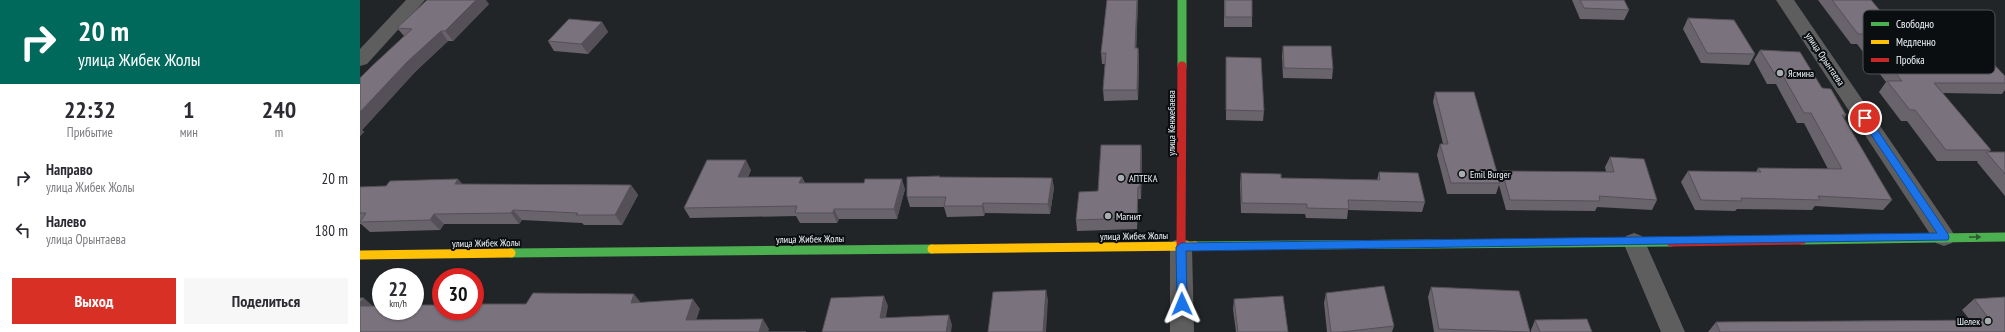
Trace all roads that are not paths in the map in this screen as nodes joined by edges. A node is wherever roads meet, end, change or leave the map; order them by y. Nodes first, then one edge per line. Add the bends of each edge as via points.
1 (416, 0) edge
2 (1182, 0) edge
3 (1785, 0) edge
4 (360, 60) edge
5 (2005, 236) edge
6 (1944, 237) junction
7 (1634, 242) junction
8 (1181, 247) junction
9 (360, 255) edge
10 (1182, 332) edge
11 (1673, 332) edge

1 - 4 street
2 - 8 main road, улица Кенжебаева
3 - 6 street, улица Орынтаева
6 -> 5 main road, улица Жибек Жолы
6 - 7 main road, улица Жибек Жолы
7 - 8 main road, улица Жибек Жолы
7 - 11 street
8 - 9 main road, улица Жибек Жолы
8 - 10 street

